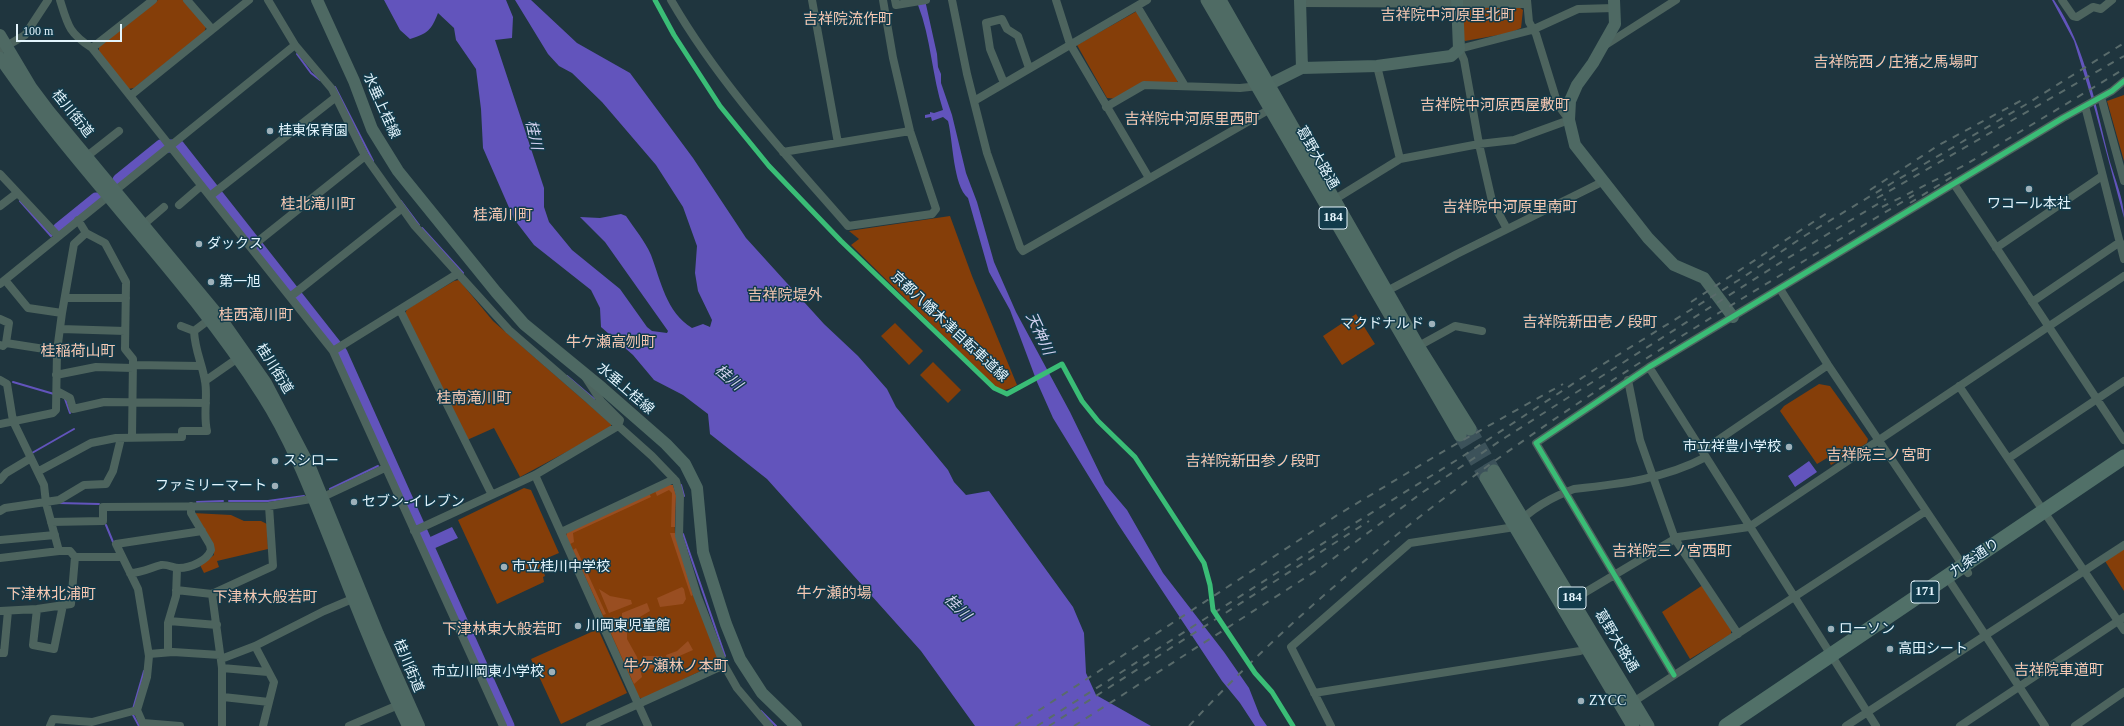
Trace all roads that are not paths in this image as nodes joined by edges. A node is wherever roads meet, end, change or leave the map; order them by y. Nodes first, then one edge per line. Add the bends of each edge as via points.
1 (48, 0) edge
2 (60, 0) edge
3 (153, 0) edge
4 (187, 0) edge
5 (249, 0) edge
6 (268, 0) edge
7 (317, 0) edge
8 (671, 0) edge
9 (812, 0) edge
10 (883, 0) edge
11 (926, 0) edge
12 (946, 0) edge
13 (952, 0) edge
14 (1056, 0) edge
15 (1147, 0) edge
16 (1207, 0) edge
17 (1220, 0) edge
18 (1676, 0) edge
19 (2062, 0) edge
20 (2112, 0) edge
21 (896, 2) edge
22 (1300, 2) edge
23 (1457, 2) edge
24 (1527, 2) edge
25 (1614, 4) edge
26 (1137, 6) junction
27 (984, 14) dead end
28 (986, 22) junction
29 (212, 29) junction
30 (1230, 29) junction
31 (1532, 30) junction
32 (0, 35) edge
33 (1070, 44) junction
34 (294, 46) junction
35 (3, 48) edge
36 (92, 48) junction
37 (1601, 48) junction
38 (1459, 49) junction
39 (1, 61) edge
40 (1377, 66) junction
41 (1029, 68) junction
42 (1302, 68) junction
43 (967, 74) junction
44 (2124, 81) edge
45 (1004, 82) junction
46 (1185, 86) junction
47 (1263, 86) junction
48 (2124, 90) edge
49 (2112, 91) junction
50 (130, 96) junction
51 (336, 97) junction
52 (2101, 97) junction
53 (974, 101) junction
54 (2085, 106) junction
55 (1106, 107) junction
56 (1270, 109) junction
57 (1569, 120) junction
58 (118, 131) dead end
59 (910, 131) junction
60 (170, 143) junction
61 (838, 143) junction
62 (1479, 144) junction
63 (783, 152) junction
64 (365, 156) junction
65 (1303, 156) junction
66 (86, 157) junction
67 (1400, 159) junction
68 (2122, 168) edge
69 (0, 174) edge
70 (2102, 176) junction
71 (1149, 178) junction
72 (2124, 181) edge
73 (1602, 182) junction
74 (1954, 184) junction
75 (201, 186) junction
76 (17, 192) junction
77 (111, 194) junction
78 (212, 194) junction
79 (1330, 202) junction
80 (179, 205) dead end
81 (0, 206) edge
82 (164, 207) dead end
83 (402, 209) junction
84 (78, 220) junction
85 (143, 225) junction
86 (1507, 230) junction
87 (86, 233) junction
88 (58, 236) junction
89 (2120, 242) junction
90 (253, 246) junction
91 (1996, 248) junction
92 (2124, 258) edge
93 (457, 274) junction
94 (2124, 276) edge
95 (2, 282) edge
96 (1780, 289) junction
97 (1383, 293) junction
98 (293, 295) junction
99 (66, 298) junction
100 (126, 298) junction
101 (2032, 302) junction
102 (400, 310) junction
103 (62, 313) junction
104 (1733, 316) junction
105 (0, 319) edge
106 (210, 319) junction
107 (182, 326) dead end
108 (2048, 326) junction
109 (61, 330) junction
110 (194, 331) junction
111 (1482, 331) dead end
112 (124, 332) junction
113 (3, 344) edge
114 (1414, 348) junction
115 (336, 349) junction
116 (57, 351) junction
117 (238, 358) junction
118 (1828, 364) junction
119 (133, 366) junction
120 (200, 366) junction
121 (1649, 367) junction
122 (583, 372) junction
123 (56, 375) junction
124 (0, 380) edge
125 (1628, 380) junction
126 (205, 381) junction
127 (2124, 381) edge
128 (1959, 386) junction
129 (57, 391) junction
130 (2097, 399) junction
131 (132, 403) junction
132 (206, 404) junction
133 (13, 421) junction
134 (619, 423) junction
135 (0, 424) edge
136 (1465, 432) tunnel mouth
137 (132, 437) junction
138 (121, 438) junction
139 (1878, 440) junction
140 (2124, 440) edge
141 (1704, 454) junction
142 (2124, 457) edge
143 (30, 458) junction
144 (2009, 458) junction
145 (2124, 467) edge
146 (385, 468) junction
147 (39, 471) junction
148 (1490, 474) tunnel mouth
149 (535, 475) junction
150 (1652, 478) junction
151 (674, 479) junction
152 (0, 480) edge
153 (1565, 492) junction
154 (492, 495) junction
155 (319, 498) junction
156 (46, 502) junction
157 (191, 506) junction
158 (269, 506) junction
159 (0, 511) edge
160 (1926, 511) junction
161 (2047, 514) junction
162 (51, 522) junction
163 (1519, 522) junction
164 (1749, 527) junction
165 (418, 530) junction
166 (202, 531) junction
167 (561, 532) junction
168 (55, 535) junction
169 (1674, 539) junction
170 (0, 540) edge
171 (2124, 545) edge
172 (59, 552) junction
173 (75, 557) junction
174 (122, 557) junction
175 (0, 558) edge
176 (177, 568) junction
177 (1966, 570) junction
178 (2084, 570) junction
179 (130, 573) junction
180 (1616, 575) junction
181 (1949, 581) junction
182 (176, 590) junction
183 (212, 594) junction
184 (358, 596) junction
185 (1794, 597) junction
186 (1573, 600) junction
187 (63, 605) junction
188 (1561, 606) junction
189 (37, 609) junction
190 (4, 611) edge
191 (2121, 619) edge
192 (169, 621) junction
193 (218, 625) junction
194 (2124, 630) edge
195 (1738, 634) junction
196 (1985, 636) junction
197 (1599, 643) junction
198 (255, 646) junction
199 (1586, 650) junction
200 (146, 652) junction
201 (168, 652) junction
202 (0, 653) edge
203 (221, 657) junction
204 (1832, 659) junction
205 (724, 665) junction
206 (222, 668) junction
207 (268, 672) junction
208 (1674, 675) junction
209 (2020, 686) junction
210 (2124, 692) edge
211 (1314, 693) junction
212 (223, 697) junction
213 (1634, 701) junction
214 (269, 702) junction
215 (403, 703) junction
216 (638, 704) junction
217 (1623, 709) junction
218 (137, 710) junction
219 (1867, 712) junction
220 (144, 724) edge
221 (767, 724) edge
222 (1733, 725) edge
223 (50, 726) edge
224 (180, 726) edge
225 (222, 726) edge
226 (263, 726) edge
227 (349, 726) edge
228 (408, 726) edge
229 (419, 726) edge
230 (502, 726) edge
231 (590, 726) edge
232 (648, 726) edge
233 (756, 726) edge
234 (796, 726) edge
235 (1331, 726) edge
236 (1633, 726) edge
237 (1648, 726) edge
238 (1846, 726) edge
239 (1876, 726) edge
240 (1960, 726) edge
241 (2045, 726) edge
242 (2076, 726) edge

1 - 35 street via 25,35
2 - 36 street via 75,37
3 - 36 street
4 - 29 street
5 - 29 street
6 - 34 street
7 - 122 street, 水垂上桂線 via 354,81 372,129 398,172 524,324
8 - 63 street via 689,31
9 - 61 street
10 - 59 street
11 - 21 street
12 - 43 street via 961,69
13 - 43 street
14 - 33 street
15 - 26 street
16 - 30 main road, 葛野大路通 / 184
17 - 30 main road, 葛野大路通 / 184
18 - 37 street
19 - 20 street via 2073,16 2077,17 2092,7 2101,8
22 - 23 street
22 - 42 street
23 - 24 street
23 - 38 street
24 - 31 street
25 - 31 street via 1578,9
25 - 37 street via 1615,24
26 - 33 street
26 - 46 street
27 - 28 street
28 - 41 street via 1002,19 1007,29 1018,36
28 - 45 street via 990,48
29 - 50 street
30 - 47 main road, 葛野大路通 / 184
31 - 38 street
31 - 57 street via 1536,34 1558,105
32 - 35 street, 桂川街道
33 - 41 street
33 - 55 street
34 - 51 street
34 - 60 street
35 - 66 street, 桂川街道
36 - 50 street
37 - 57 street via 1577,85 1570,101
38 - 40 street via 1451,56
38 - 62 street via 1465,66
39 - 77 street, 桂川街道 via 32,104
40 - 42 street
40 - 67 street
41 - 45 street
42 - 47 street
43 - 53 street
44 - 49 street
45 - 53 street
46 - 47 street
46 - 55 street via 1144,85
47 - 56 main road, 葛野大路通 / 184
47 - 65 main road, 葛野大路通 / 184
48 - 49 street
49 - 52 street
50 - 60 street
51 - 64 street
51 - 78 street
52 - 54 street
52 - 68 street
53 - 71 street via 987,153 1023,251
54 - 70 street
54 - 74 street
55 - 71 street
56 - 65 main road, 葛野大路通 / 184
56 - 71 street
57 - 62 street via 1514,140
57 - 73 street via 1575,145
58 - 66 street
59 - 61 street
59 - 63 street via 936,209 932,214 848,226
60 - 75 street
60 - 77 street
61 - 63 street
62 - 67 street
62 - 86 street via 1492,201
64 - 83 street
64 - 90 street
65 - 79 main road, 葛野大路通 / 184
66 - 77 street, 桂川街道
67 - 79 street
68 - 72 street
69 - 76 street
70 - 89 street
70 - 91 street
73 - 86 street
73 - 104 street via 1674,265 1704,278
74 - 91 street
74 - 96 street
75 - 78 street
75 - 80 street
76 - 81 street
76 - 88 street
77 - 84 street
77 - 85 street, 桂川街道
77 - 106 street, 桂川街道
78 - 90 street
79 - 97 main road, 葛野大路通 / 184
82 - 85 street
83 - 93 street
83 - 98 street
84 - 87 street
84 - 88 street
85 - 155 street, 桂川街道 via 206,298 251,360 294,433
86 - 97 street
87 - 99 street via 74,244
87 - 100 street via 105,243 126,282
88 - 95 street
89 - 92 street
89 - 101 street
90 - 98 street
91 - 101 street
93 - 102 street
93 - 134 street via 509,330
94 - 108 street
95 - 103 street via 28,308
96 - 104 street
96 - 118 street
97 - 114 main road, 葛野大路通 / 184
98 - 115 street
99 - 100 street
99 - 103 street
100 - 112 street
101 - 108 street
102 - 115 street
102 - 154 street
103 - 109 street
104 - 121 street
105 - 113 street via 9,323
106 - 110 street
106 - 117 street, 桂川街道
107 - 110 street
108 - 128 street
108 - 130 street
109 - 112 street
109 - 116 street
110 - 120 street
111 - 114 street via 1455,326
112 - 119 street via 125,349 133,359
113 - 116 street
114 - 136 main road, 葛野大路通 / 184
115 - 146 street
116 - 123 street
117 - 126 street
117 - 155 street, 桂川街道 via 284,433
118 - 139 street
118 - 141 street
119 - 120 street
119 - 123 street via 96,368
119 - 131 street
120 - 126 street
121 - 125 street
121 - 141 street
122 - 134 street via 601,401
122 - 234 street, 水垂上桂線 via 666,444 692,475 698,498 703,552 737,652 762,693
123 - 129 street
124 - 133 street via 8,384
125 - 150 street via 1640,440
125 - 153 street via 1536,442
126 - 132 street
127 - 130 street
128 - 139 street
128 - 144 street
129 - 131 street via 70,398 73,409 104,402
129 - 133 street via 56,410 53,413
130 - 140 street
130 - 144 street
131 - 132 street
131 - 137 street
132 - 137 street via 207,431 182,431 182,437
133 - 135 street
133 - 143 street
134 - 149 street
134 - 151 street
137 - 138 street
138 - 147 street via 91,443
138 - 156 street via 113,471 106,484 84,485 59,500
139 - 160 street
139 - 164 street
141 - 150 street via 1684,468
141 - 164 street
142 - 161 highway, 九条通り / 171
143 - 147 street
143 - 152 street via 6,473
144 - 161 street
145 - 161 highway, 九条通り / 171
146 - 155 street
146 - 165 street
147 - 156 street
148 - 163 main road, 葛野大路通 / 184
149 - 154 street
149 - 167 street
150 - 153 street
150 - 169 street
151 - 167 street
151 - 205 street via 680,496 679,536 694,588
153 - 163 street
153 - 180 street
154 - 165 street
155 - 158 street
155 - 184 street, 桂川街道
156 - 159 street
156 - 162 street
157 - 158 street
157 - 162 street via 103,507 103,520
157 - 166 street via 191,513
158 - 183 street via 273,566
160 - 177 street
160 - 185 street
161 - 177 highway, 九条通り / 171
161 - 178 street
162 - 168 street
163 - 186 main road, 葛野大路通 / 184
163 - 188 main road, 葛野大路通 / 184
163 - 211 street via 1410,543 1292,647
164 - 169 street
164 - 185 street
165 - 230 street
166 - 174 street via 116,544
166 - 176 street via 210,545 210,554 191,566
167 - 216 street
168 - 170 street
168 - 172 street
169 - 180 street
169 - 195 street
171 - 178 street
172 - 173 street via 70,550
172 - 175 street
173 - 174 street
173 - 187 street via 71,604
174 - 179 street
176 - 179 street via 162,565 142,573
176 - 182 street
177 - 181 highway, 九条通り / 171
178 - 191 street
178 - 196 street
179 - 200 street via 138,589
180 - 186 street
180 - 208 street
181 - 196 street
181 - 204 highway, 九条通り / 171
182 - 183 street
182 - 192 street
183 - 193 street
184 - 198 street
184 - 215 street, 桂川街道
185 - 195 street
185 - 204 street
186 - 188 street
186 - 197 main road, 葛野大路通 / 184
187 - 189 street
187 - 189 street via 54,649 33,645
188 - 199 main road, 葛野大路通 / 184
189 - 190 street
190 - 202 street via 4,653
191 - 194 street
191 - 209 street
192 - 193 street
192 - 201 street
193 - 203 street
195 - 208 street
196 - 209 street
196 - 219 street
197 - 199 street
197 - 213 main road, 葛野大路通 / 184
198 - 203 street
198 - 207 street
199 - 211 street
199 - 217 main road, 葛野大路通 / 184
200 - 201 street
200 - 218 street via 147,678
201 - 203 street
203 - 206 street
204 - 219 street
204 - 222 highway, 九条通り / 171
205 - 216 street
205 - 221 street via 737,688
206 - 207 street
206 - 212 street
207 - 214 street via 274,682
208 - 213 street
209 - 240 street
209 - 241 street
210 - 242 street
211 - 235 street
212 - 214 street
212 - 225 street
213 - 217 street
213 - 237 main road, 葛野大路通 / 184
214 - 226 street
215 - 227 street
215 - 228 street, 桂川街道
215 - 229 street, 桂川街道
216 - 231 street
216 - 232 street
217 - 236 main road, 葛野大路通 / 184
218 - 220 street
218 - 223 street via 92,722 53,718
219 - 238 street
219 - 239 street
220 - 224 street
221 - 233 street

